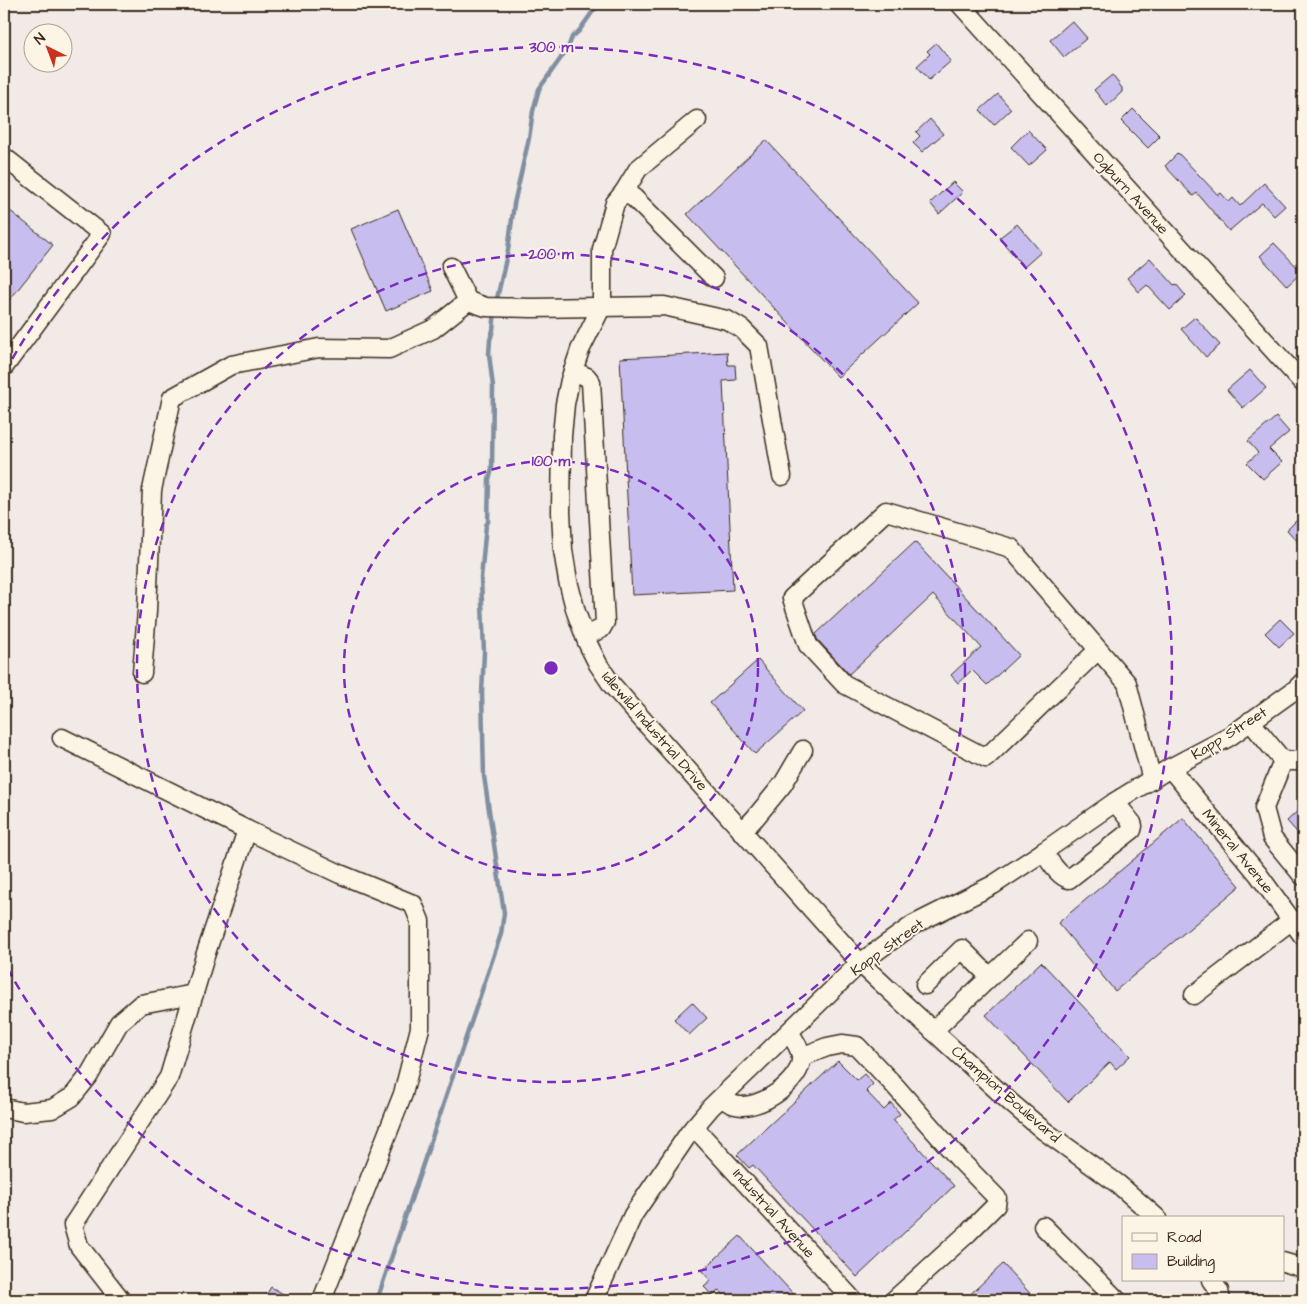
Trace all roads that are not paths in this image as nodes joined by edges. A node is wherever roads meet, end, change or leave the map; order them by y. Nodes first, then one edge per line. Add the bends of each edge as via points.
1 (960, 4) edge
2 (697, 120) dead end
3 (4, 157) edge
4 (624, 192) junction
5 (451, 267) dead end
6 (714, 278) dead end
7 (468, 301) junction
8 (602, 306) junction
9 (4, 367) edge
10 (573, 371) junction
11 (1303, 383) edge
12 (782, 476) dead end
13 (585, 636) junction
14 (1098, 650) junction
15 (142, 674) dead end
16 (1303, 682) edge
17 (1250, 721) junction
18 (62, 738) dead end
19 (803, 750) dead end
20 (1283, 761) junction
21 (1303, 761) edge
22 (1170, 768) junction
23 (1152, 780) junction
24 (1115, 802) junction
25 (247, 830) junction
26 (742, 832) junction
27 (1043, 852) junction
28 (1303, 876) edge
29 (1292, 920) junction
30 (1303, 936) edge
31 (1028, 941) dead end
32 (860, 963) junction
33 (990, 977) junction
34 (925, 985) dead end
35 (194, 994) junction
36 (1194, 995) dead end
37 (933, 1031) junction
38 (789, 1032) junction
39 (801, 1057) junction
40 (721, 1098) junction
41 (4, 1108) edge
42 (694, 1127) junction
43 (1155, 1216) edge
44 (1043, 1226) dead end
45 (1284, 1262) edge
46 (1303, 1268) edge
47 (1212, 1282) edge
48 (121, 1300) edge
49 (322, 1300) edge
50 (594, 1300) edge
51 (853, 1300) edge
52 (894, 1300) edge
53 (1118, 1300) edge
54 (1221, 1300) edge

1 - 11 street, Ogburn Avenue
2 - 4 street via 638,169
3 - 9 street via 102,234
4 - 6 street via 634,198
4 - 8 street via 615,203 602,249
5 - 7 street
7 - 8 street via 486,307
7 - 15 street via 433,328 389,349 319,348 231,365 172,398 152,490
8 - 10 street, Idlewild Industrial Drive
8 - 12 street via 664,306 727,320 742,329 759,346
10 - 13 street, Idlewild Industrial Drive via 562,436 561,512 568,581
10 - 13 street via 592,382 605,622 601,629
13 - 26 street, Idlewild Industrial Drive via 612,685
14 - 14 street via 1011,548 886,511 792,598 808,645 844,684 986,758
14 - 23 street via 1127,683
16 - 17 street, Kapp Street
17 - 20 street
17 - 22 street, Kapp Street via 1228,737
18 - 25 street
19 - 26 street via 783,784
20 - 21 street
20 - 28 street via 1264,808 1272,838
22 - 23 street, Kapp Street
22 - 29 street, Mineral Avenue
23 - 24 street, Kapp Street
24 - 27 street, Kapp Street
24 - 27 street via 1132,823 1132,830 1069,879 1061,875
25 - 35 street
25 - 49 street via 413,904 420,920 420,1028 403,1094
26 - 32 street, Idlewild Industrial Drive
27 - 32 street, Kapp Street via 993,885 913,925
29 - 30 street, Mineral Avenue
29 - 36 street
31 - 33 street
32 - 37 street, Champion Boulevard
32 - 38 street, Kapp Street
33 - 34 street via 962,949
33 - 37 street
35 - 41 street via 141,1004 126,1016 88,1077 72,1097 52,1109 23,1112
35 - 48 street via 169,1078 73,1225 79,1246
37 - 43 street, Champion Boulevard via 1043,1130 1118,1184
38 - 39 street
38 - 40 street, Kapp Street
39 - 40 street via 795,1076 771,1097 746,1106
39 - 52 street via 842,1044 858,1046 997,1198 996,1205 968,1233
40 - 42 street, Kapp Street
42 - 50 street, Kapp Street via 633,1215
42 - 51 street, Industrial Avenue
44 - 53 street
45 - 46 street
47 - 54 street

